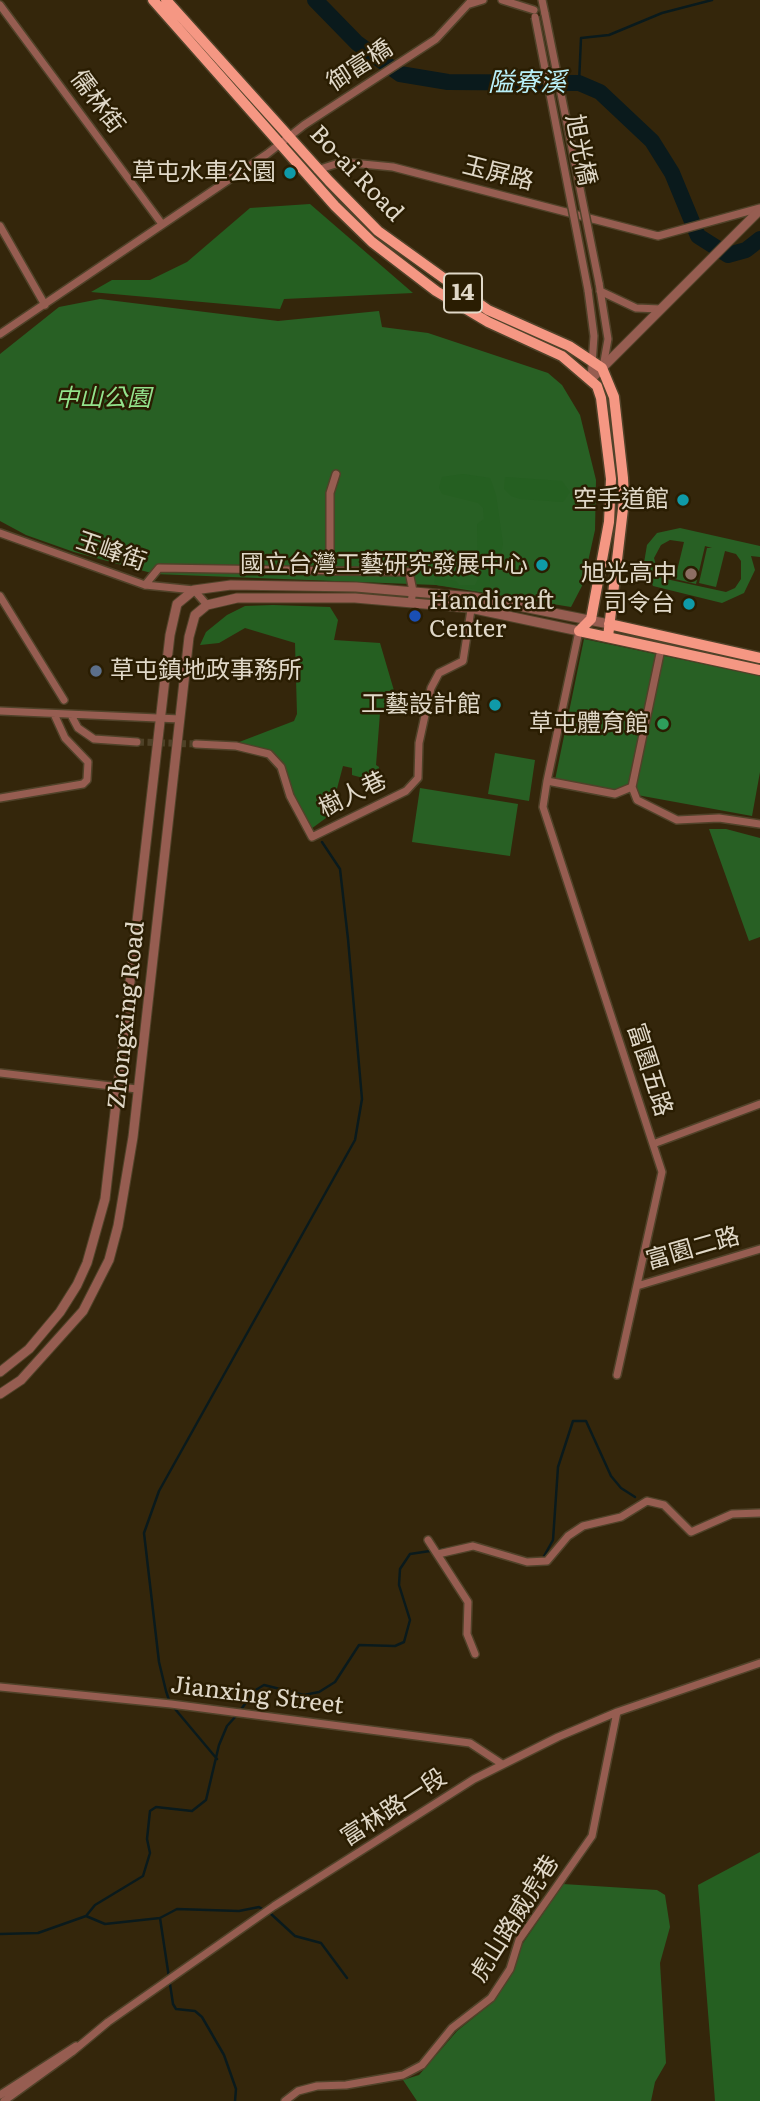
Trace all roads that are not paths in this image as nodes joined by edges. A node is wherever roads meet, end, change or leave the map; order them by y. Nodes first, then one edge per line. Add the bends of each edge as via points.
1 (153, 0) edge
2 (166, 0) edge
3 (483, 0) edge
4 (502, 0) edge
5 (532, 0) edge
6 (542, 0) edge
7 (471, 2) edge
8 (0, 5) edge
9 (534, 13) junction
10 (291, 136) junction
11 (281, 143) junction
12 (318, 170) junction
13 (304, 171) junction
14 (758, 211) edge
15 (162, 224) junction
16 (0, 226) edge
17 (599, 287) junction
18 (45, 305) junction
19 (660, 309) junction
20 (0, 334) edge
21 (593, 360) junction
22 (603, 368) junction
23 (591, 379) junction
24 (336, 474) dead end
25 (0, 533) edge
26 (330, 571) junction
27 (145, 585) junction
28 (194, 590) junction
29 (0, 596) edge
30 (412, 596) junction
31 (473, 597) junction
32 (207, 605) junction
33 (470, 608) junction
34 (591, 619) junction
35 (609, 624) junction
36 (579, 631) junction
37 (608, 637) junction
38 (661, 649) junction
39 (760, 658) edge
40 (760, 670) edge
41 (64, 700) dead end
42 (0, 711) edge
43 (54, 714) junction
44 (71, 715) junction
45 (162, 718) junction
46 (180, 719) junction
47 (137, 742) tunnel mouth
48 (196, 744) tunnel mouth
49 (547, 781) junction
50 (632, 787) junction
51 (0, 798) edge
52 (760, 824) edge
53 (0, 1073) edge
54 (117, 1088) junction
55 (137, 1089) junction
56 (760, 1104) edge
57 (653, 1144) junction
58 (760, 1250) edge
59 (637, 1286) junction
60 (0, 1372) edge
61 (617, 1375) dead end
62 (0, 1394) edge
63 (760, 1513) edge
64 (430, 1542) dead end
65 (437, 1553) junction
66 (475, 1654) dead end
67 (760, 1663) edge
68 (0, 1687) edge
69 (617, 1712) junction
70 (502, 1764) junction
71 (80, 2044) junction
72 (0, 2095) edge
73 (5, 2101) edge
74 (285, 2101) edge

1 - 11 main road, Bo-ai Road / 14
2 - 10 main road, Bo-ai Road / 14
3 - 7 street
4 - 9 street
5 - 9 street, 旭光橋
6 - 17 street, 旭光橋, bridge
7 - 10 street, 御富橋 via 436,39
8 - 15 street, 儒林街
9 - 21 street, 旭光橋, bridge via 588,290
10 - 11 street
10 - 12 main road, Bo-ai Road / 14
11 - 13 main road, Bo-ai Road / 14
11 - 15 street
12 - 13 street, 玉屏路
12 - 14 street, 玉屏路 via 342,162 393,167 658,236
12 - 21 main road, Bo-ai Road / 14 via 378,231 444,280 488,310
13 - 23 main road, Bo-ai Road / 14 via 372,242 436,291 488,322 562,356
14 - 19 street
15 - 18 street
16 - 18 street
17 - 19 street via 636,308
17 - 22 street, 旭光橋 via 608,339
18 - 20 street
19 - 22 street
21 - 22 main road, Bo-ai Road / 14
21 - 23 street, 旭光橋
22 - 23 street
22 - 35 main road via 614,397 624,478
23 - 34 main road via 601,398 612,489
24 - 26 street via 330,493
25 - 27 street, 玉峰街
26 - 27 street via 159,568
26 - 30 street via 409,572
27 - 28 street, 玉峰街
28 - 30 street via 230,585
28 - 32 street
28 - 45 street, Zhongxing Road via 177,604 173,618
29 - 41 street
30 - 31 street
30 - 32 street via 237,598
30 - 33 street
31 - 33 street, 樹人巷
31 - 34 street
32 - 46 street, Zhongxing Road via 195,615 189,637
33 - 36 street
33 - 48 street, 樹人巷 via 463,661 439,673 431,688 419,743 418,778 405,791 312,837 290,796 281,767 269,754
34 - 35 street
34 - 36 main road
35 - 37 main road
35 - 39 main road
36 - 37 main road
36 - 49 street, 富園五路
37 - 38 main road
38 - 40 main road
38 - 50 street
42 - 43 street
43 - 44 street
43 - 51 street via 65,738 88,762 87,780
44 - 45 street
44 - 47 street via 78,728 94,739
45 - 46 street
45 - 54 street, Zhongxing Road
46 - 55 street, Zhongxing Road
49 - 50 street via 615,794
49 - 57 street, 富園五路 via 543,807
50 - 52 street via 637,800 677,820 719,818
53 - 54 street
54 - 55 street
54 - 60 street, Zhongxing Road via 105,1199 87,1263 60,1312 29,1349
55 - 62 street, Zhongxing Road via 127,1183 109,1260 83,1311 55,1346
56 - 57 street
57 - 59 street, 富園五路 via 662,1172
58 - 59 street, 富園二路
59 - 61 street, 富園五路
63 - 65 street via 732,1514 691,1532 664,1505 647,1501 621,1517 583,1526 568,1535 547,1560 527,1562 473,1546
64 - 65 street
65 - 66 street via 468,1602 467,1634
67 - 69 street, 富林路一段
68 - 70 street, Jianxing Street via 470,1743
69 - 70 street, 富林路一段
69 - 74 street, 虎山路威虎巷 via 592,1836 519,1940 510,1969 491,1997 452,2028 422,2065 403,2075 317,2086 298,2091
70 - 71 street, 富林路一段 via 274,1906
71 - 72 street, 富林路一段
71 - 73 street, 富林路一段

